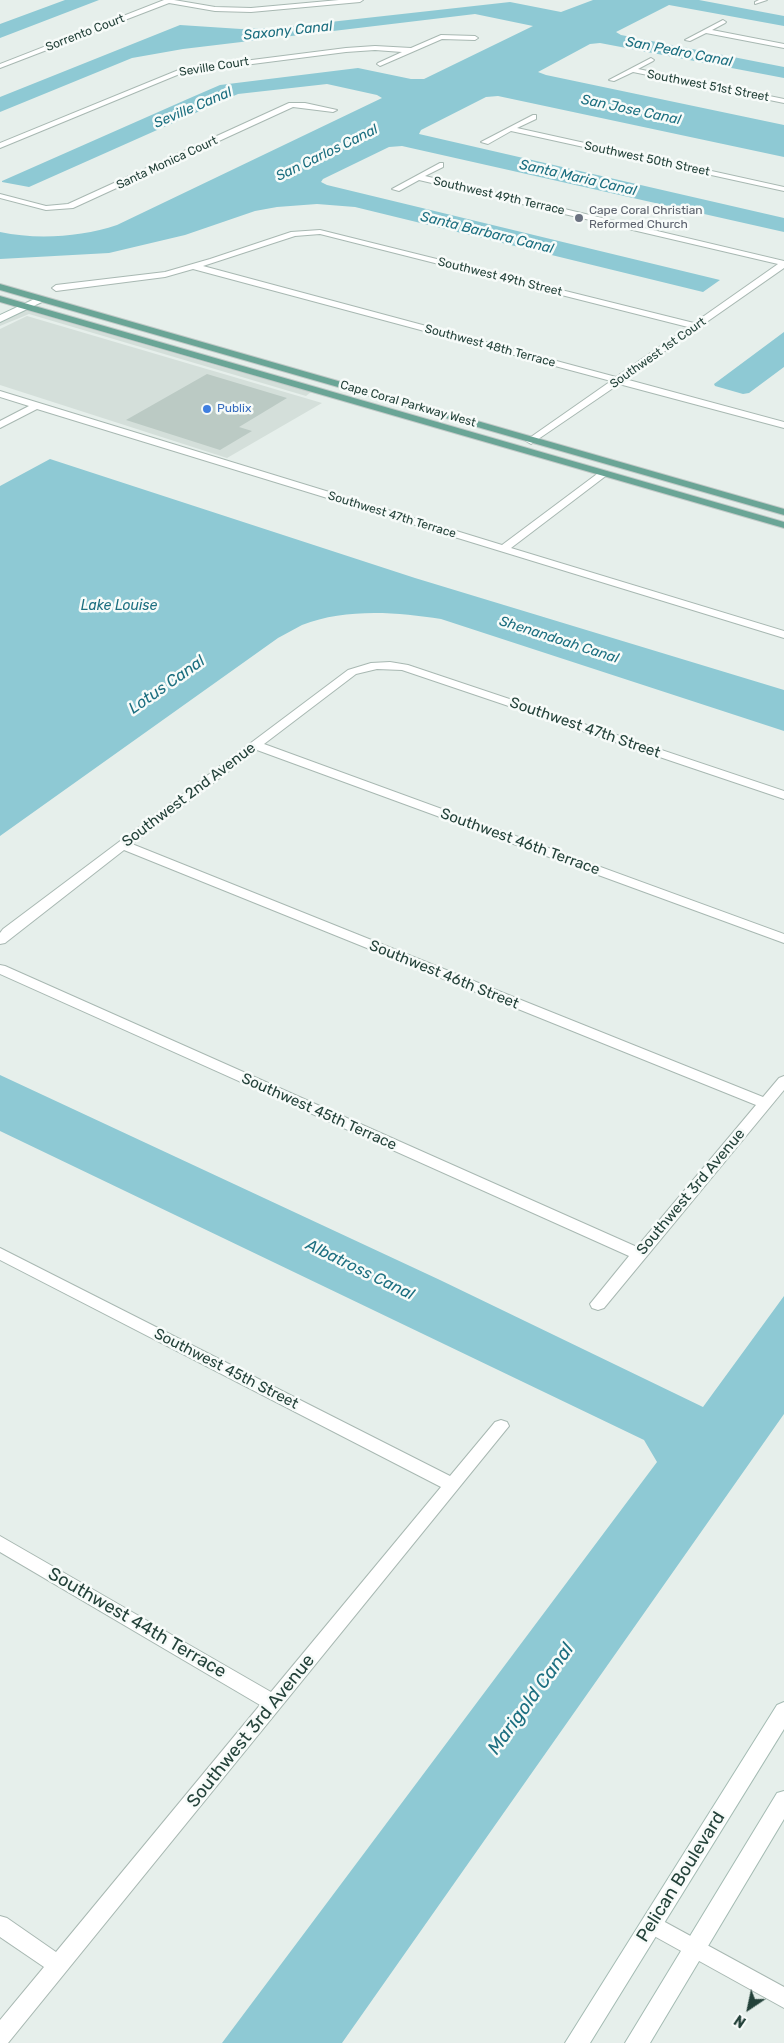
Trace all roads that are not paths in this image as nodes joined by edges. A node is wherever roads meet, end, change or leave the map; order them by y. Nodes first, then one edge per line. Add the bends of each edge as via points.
1 (360, 0) edge
2 (169, 1) edge
3 (723, 22) dead end
4 (706, 31) junction
5 (476, 38) dead end
6 (688, 40) dead end
7 (784, 46) edge
8 (411, 50) junction
9 (651, 60) dead end
10 (380, 64) dead end
11 (0, 66) edge
12 (632, 70) junction
13 (612, 80) dead end
14 (784, 101) edge
15 (333, 110) dead end
16 (533, 117) dead end
17 (510, 129) junction
18 (485, 142) dead end
19 (0, 146) edge
20 (440, 165) dead end
21 (418, 177) junction
22 (396, 189) dead end
23 (784, 189) edge
24 (0, 196) edge
25 (784, 264) edge
26 (195, 266) junction
27 (0, 287) edge
28 (56, 288) dead end
29 (26, 294) junction
30 (0, 299) edge
31 (41, 299) junction
32 (11, 302) junction
33 (25, 306) junction
34 (0, 307) edge
35 (0, 318) edge
36 (695, 326) junction
37 (213, 361) junction
38 (619, 380) junction
39 (345, 387) junction
40 (0, 394) edge
41 (37, 405) junction
42 (394, 413) junction
43 (0, 425) edge
44 (784, 425) edge
45 (531, 441) junction
46 (604, 474) junction
47 (755, 504) junction
48 (784, 512) edge
49 (784, 525) edge
50 (503, 549) junction
51 (784, 634) edge
52 (386, 664) joint
53 (255, 745) junction
54 (784, 795) edge
55 (122, 845) junction
56 (0, 940) edge
57 (784, 940) edge
58 (0, 969) edge
59 (784, 1081) edge
60 (766, 1103) junction
61 (0, 1253) edge
62 (638, 1254) junction
63 (598, 1304) dead end
64 (501, 1426) dead end
65 (452, 1486) junction
66 (0, 1543) edge
67 (273, 1704) junction
68 (784, 1711) edge
69 (784, 1800) edge
70 (652, 1924) junction
71 (0, 1925) edge
72 (695, 1948) junction
73 (59, 1965) junction
74 (784, 1998) edge
75 (0, 2036) edge
76 (577, 2043) edge
77 (638, 2043) edge

1 - 2 street via 252,10 215,9
2 - 11 street, Sorrento Court
3 - 4 street
4 - 6 street
4 - 7 street
5 - 8 street, Seville Court via 441,37
8 - 10 street, Seville Court
8 - 19 street, Seville Court via 355,49 181,71
9 - 12 street, Southwest 51st Street
12 - 13 street, Southwest 51st Street
12 - 14 street, Southwest 51st Street
15 - 24 street, Santa Monica Court via 292,105 70,206 46,208
16 - 17 street
17 - 18 street
17 - 23 street, Southwest 50th Street
20 - 21 street, Southwest 49th Terrace
21 - 22 street, Southwest 49th Terrace
21 - 25 street, Southwest 49th Terrace
25 - 36 street, Southwest 1st Court
26 - 28 street via 142,278
26 - 36 street, Southwest 49th Street via 305,232 331,234
26 - 38 street, Southwest 48th Terrace
27 - 29 main road, Cape Coral Parkway West
29 - 31 main road, Cape Coral Parkway West
29 - 32 street
30 - 32 main road, Cape Coral Parkway West
31 - 33 street
31 - 39 main road, Cape Coral Parkway West
32 - 33 main road, Cape Coral Parkway West
32 - 34 street
33 - 35 street
33 - 37 main road, Cape Coral Parkway West
36 - 38 street, Southwest 1st Court
37 - 39 main road via 237,361 317,384
37 - 42 main road, Cape Coral Parkway West
38 - 44 street, Southwest 48th Terrace
38 - 45 street, Southwest 1st Court
39 - 45 main road, Cape Coral Parkway West
40 - 41 street, Southwest 47th Terrace
41 - 43 street
41 - 50 street, Southwest 47th Terrace
42 - 45 main road via 413,413 510,440
42 - 46 main road, Cape Coral Parkway West
45 - 47 main road, Cape Coral Parkway West
46 - 47 main road via 622,473 727,502
46 - 49 main road, Cape Coral Parkway West
46 - 50 street
47 - 48 main road, Cape Coral Parkway West
50 - 51 street, Southwest 47th Terrace
52 - 53 street, Southwest 2nd Avenue via 352,672
52 - 54 street, Southwest 47th Street via 413,670
53 - 55 street, Southwest 2nd Avenue
53 - 57 street, Southwest 46th Terrace
55 - 56 street, Southwest 2nd Avenue
55 - 60 street, Southwest 46th Street
58 - 62 street, Southwest 45th Terrace
59 - 60 street, Southwest 3rd Avenue
60 - 62 street, Southwest 3rd Avenue
61 - 65 street, Southwest 45th Street
62 - 63 street, Southwest 3rd Avenue
64 - 65 street, Southwest 3rd Avenue
65 - 67 street, Southwest 3rd Avenue
66 - 67 street, Southwest 44th Terrace
67 - 73 street, Southwest 3rd Avenue
68 - 70 street, Pelican Boulevard
69 - 72 street
70 - 72 street
70 - 76 street, Pelican Boulevard
71 - 73 street
72 - 74 street
72 - 77 street
73 - 75 street, Southwest 3rd Avenue

